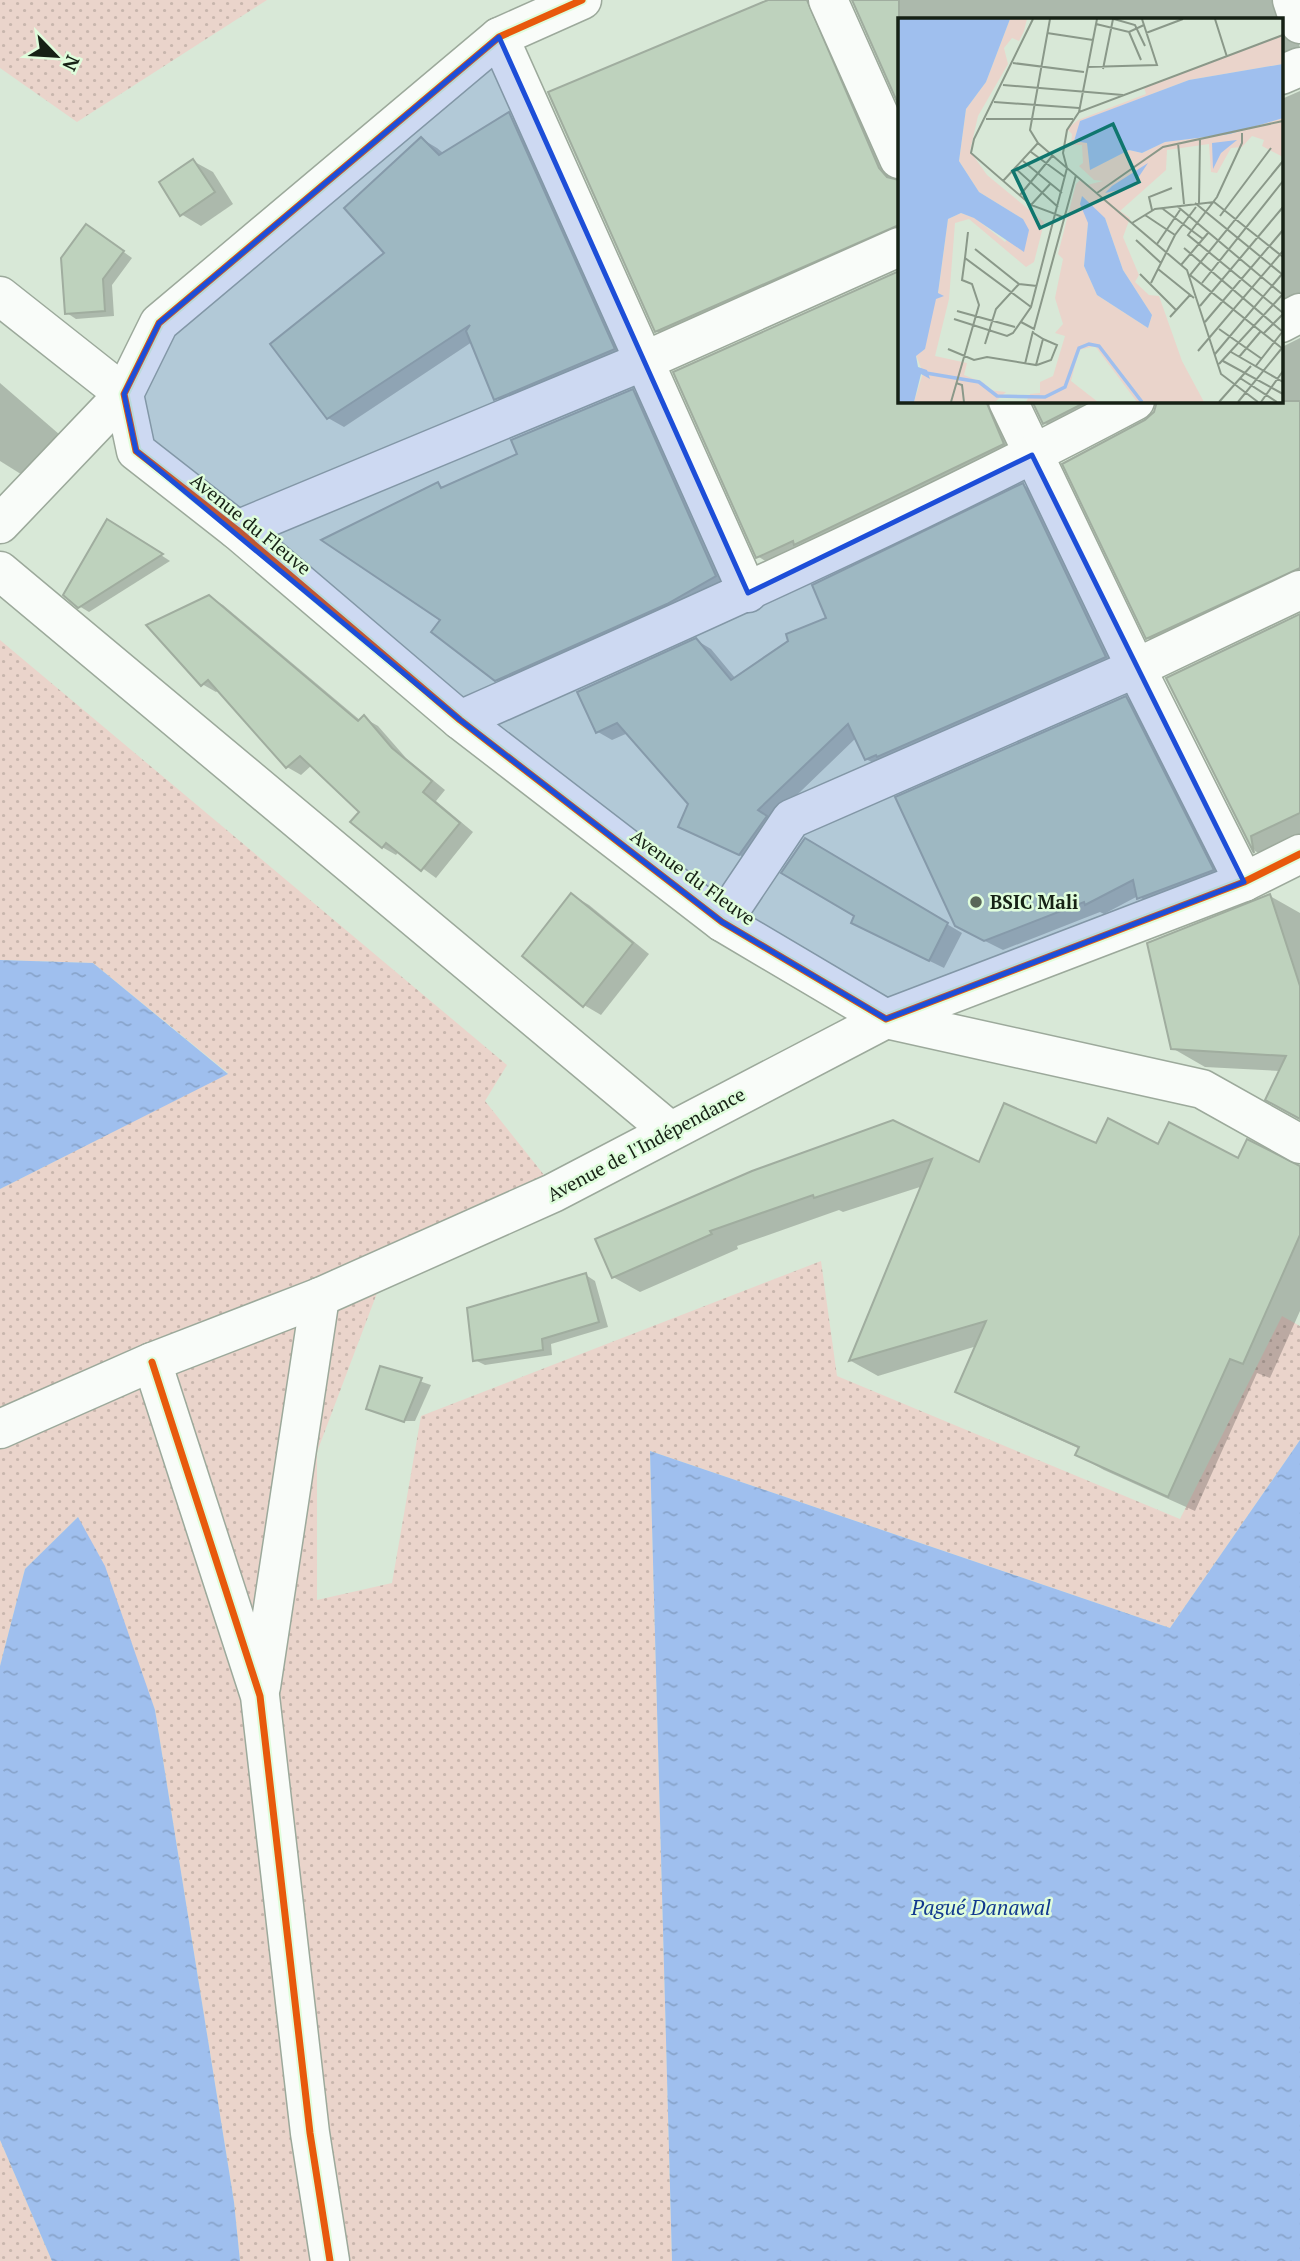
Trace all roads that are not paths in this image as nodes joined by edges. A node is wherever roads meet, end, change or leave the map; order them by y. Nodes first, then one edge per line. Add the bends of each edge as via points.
1 (582, 0) edge
2 (828, 0) edge
3 (1292, 0) edge
4 (1300, 24) edge
5 (499, 37) junction
6 (1300, 67) edge
7 (1282, 75) edge
8 (898, 157) edge
9 (898, 247) edge
10 (0, 296) edge
11 (1300, 313) edge
12 (1282, 322) edge
13 (645, 362) junction
14 (124, 394) junction
15 (1008, 402) edge
16 (1133, 402) edge
17 (1032, 455) junction
18 (0, 524) edge
19 (237, 530) junction
20 (0, 571) edge
21 (1300, 590) edge
22 (748, 593) junction
23 (1136, 668) junction
24 (460, 720) junction
25 (1300, 854) edge
26 (1244, 882) junction
27 (722, 922) junction
28 (886, 1019) junction
29 (670, 1131) junction
30 (1300, 1144) edge
31 (320, 1297) junction
32 (152, 1362) junction
33 (0, 1429) edge
34 (260, 1696) junction
35 (330, 2261) edge

1 - 5 street
2 - 8 street
3 - 4 street
5 - 13 street
5 - 14 street via 159,323
6 - 7 street
9 - 13 street
10 - 14 street
11 - 12 street
13 - 19 street
13 - 22 street
14 - 18 street
14 - 19 street, Avenue du Fleuve via 136,451
15 - 17 street
16 - 17 street
17 - 22 street
17 - 23 street
19 - 24 street, Avenue du Fleuve
20 - 29 street
21 - 23 street
22 - 24 street
23 - 26 street
23 - 27 street via 791,819
24 - 27 street, Avenue du Fleuve
25 - 26 street, Avenue de l'Indépendance
26 - 28 street, Avenue de l'Indépendance
27 - 28 street, Avenue du Fleuve
28 - 29 street, Avenue de l'Indépendance
28 - 30 street via 1202,1089
29 - 31 street, Avenue de l'Indépendance via 553,1193
31 - 32 street, Avenue de l'Indépendance
31 - 34 street
32 - 33 street, Avenue de l'Indépendance
32 - 34 street
34 - 35 street via 310,2133

